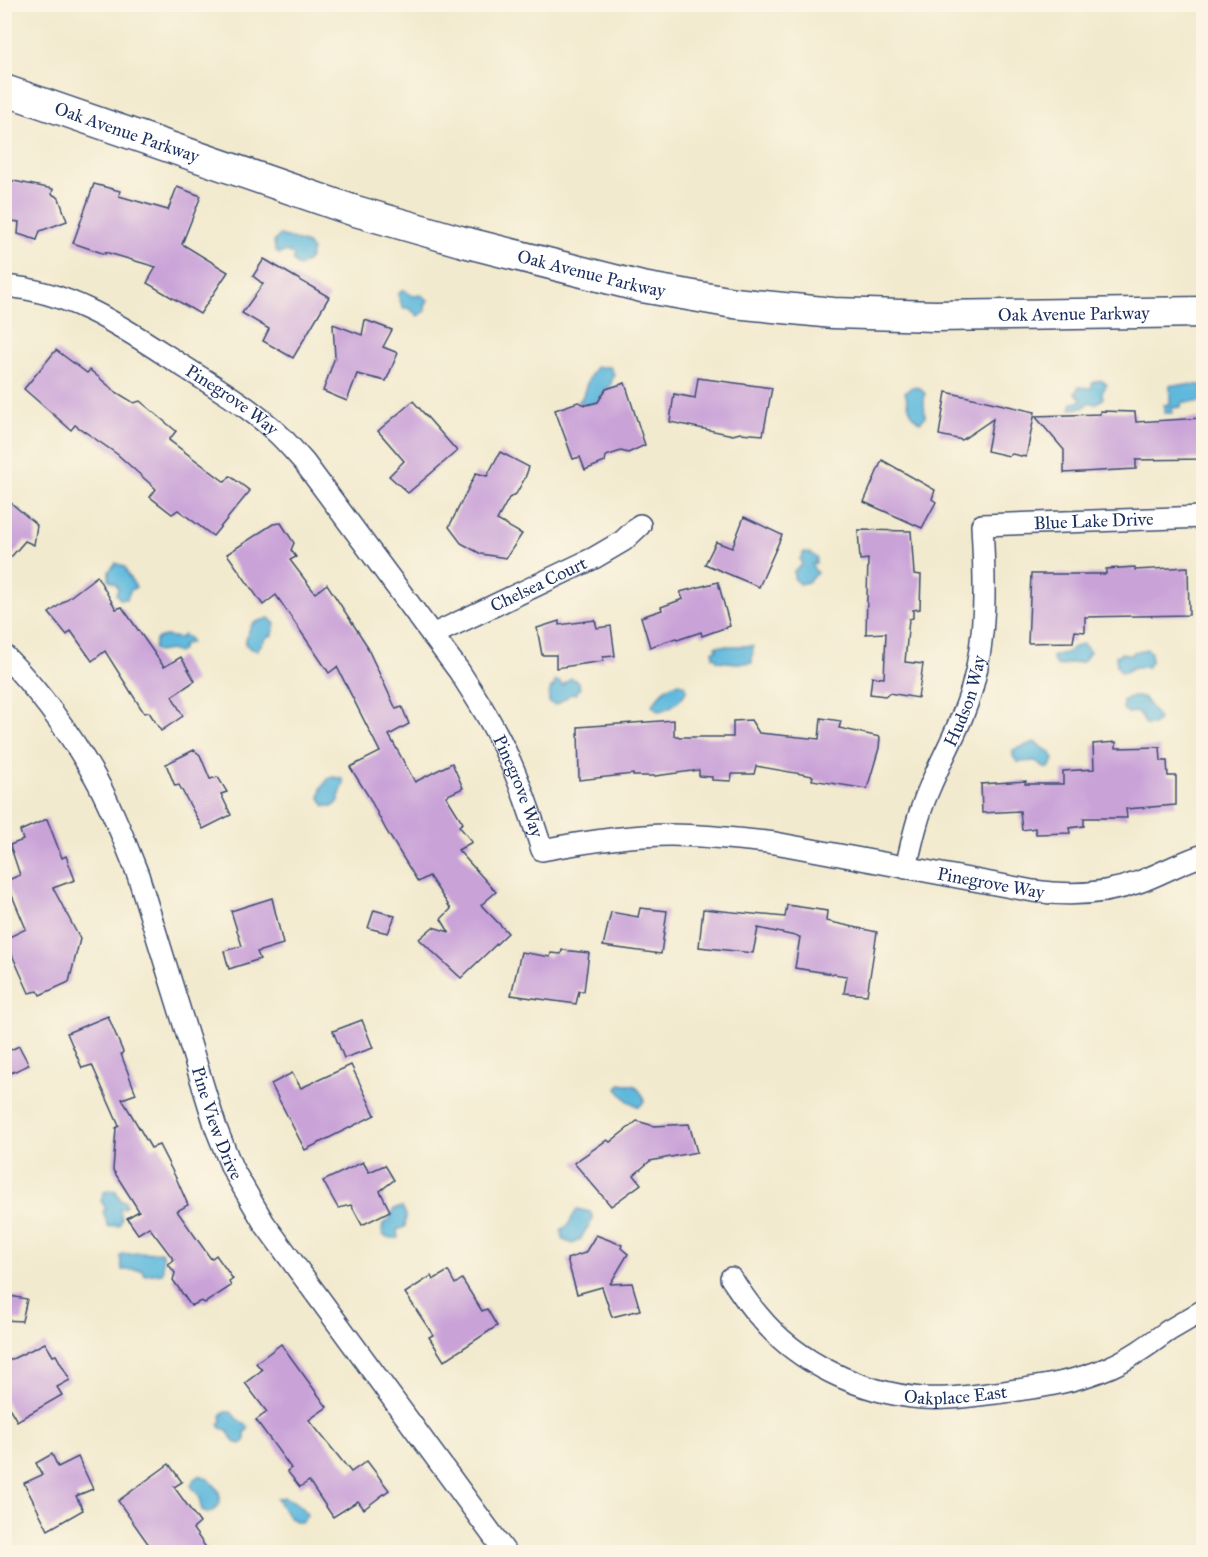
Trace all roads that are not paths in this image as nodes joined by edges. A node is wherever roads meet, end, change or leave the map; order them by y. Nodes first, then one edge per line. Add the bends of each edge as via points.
1 (4, 90) edge
2 (4, 286) edge
3 (1203, 312) edge
4 (1203, 517) edge
5 (640, 525) dead end
6 (982, 525) joint
7 (432, 635) junction
8 (4, 655) edge
9 (1203, 855) edge
10 (906, 868) junction
11 (731, 1278) dead end
12 (1203, 1310) edge
13 (505, 1552) edge

1 - 3 main road, Oak Avenue Parkway via 352,210 642,287 734,303 833,313 935,316
2 - 7 street, Pinegrove Way via 53,295 87,308 247,407 304,462
4 - 6 street, Blue Lake Drive
5 - 7 street, Chelsea Court via 623,541 594,558
6 - 10 street, Hudson Way via 982,637 972,687 928,790
7 - 10 street, Pinegrove Way via 480,704 508,757 542,850 669,835 775,843
8 - 13 street, Pine View Drive via 61,724 95,777 122,835 232,1168 264,1223
9 - 10 street, Pinegrove Way via 1138,883 1076,895
11 - 12 street, Oakplace East via 759,1316 810,1360 856,1383 922,1398 956,1398 1079,1379 1141,1351

